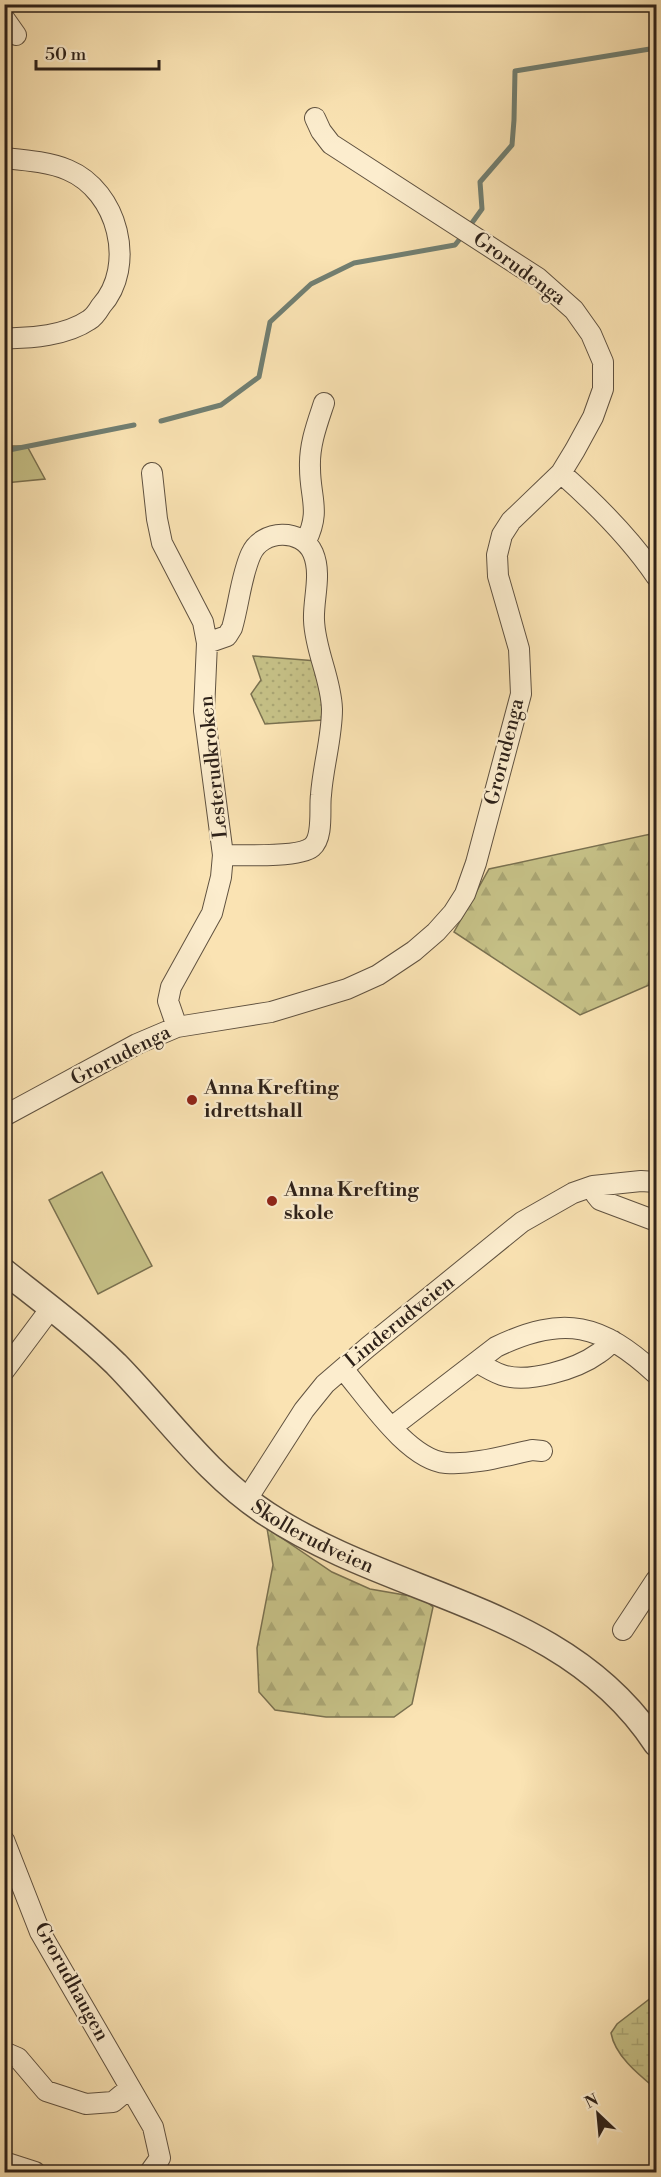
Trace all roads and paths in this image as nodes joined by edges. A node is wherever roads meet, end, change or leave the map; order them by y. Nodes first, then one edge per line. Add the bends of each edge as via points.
1 (4, 18) edge
2 (16, 35) dead end
3 (315, 118) dead end
4 (4, 158) edge
5 (4, 338) edge
6 (324, 403) dead end
7 (152, 473) dead end
8 (561, 473) junction
9 (306, 542) junction
10 (657, 576) edge
11 (207, 643) junction
12 (223, 855) junction
13 (177, 1027) junction
14 (4, 1116) edge
15 (657, 1182) edge
16 (593, 1186) junction
17 (657, 1221) edge
18 (4, 1271) edge
19 (51, 1308) junction
20 (613, 1341) junction
21 (477, 1362) junction
22 (343, 1369) junction
23 (4, 1371) edge
24 (657, 1374) edge
25 (392, 1427) junction
26 (542, 1451) dead end
27 (247, 1499) junction
28 (657, 1580) edge
29 (623, 1630) dead end
30 (657, 1744) edge
31 (4, 1840) edge
32 (4, 2052) edge
33 (130, 2088) junction
34 (4, 2162) edge
35 (35, 2172) edge
36 (150, 2172) edge

1 - 2 street
3 - 8 street, Grorudenga via 332,144 538,278 574,310 591,334 603,362 603,389 593,417
4 - 5 street via 68,170 91,186 108,208 119,237 120,268 111,295 90,320 67,330 23,339
6 - 9 street via 309,468 315,511 314,526
7 - 11 street, Lesterudkroken via 162,543 203,622
8 - 10 street
8 - 13 street, Grorudenga via 511,521 497,555 498,576 519,649 521,694 476,863 453,913 396,964 347,989 271,1012
9 - 11 street via 290,534 262,540 252,552 232,628 227,636
9 - 12 street, Lesterudkroken via 314,554 317,571 315,629 332,709 317,841 312,847 287,854
11 - 12 street, Lesterudkroken via 204,711
12 - 13 street, Lesterudkroken via 212,913 171,987 168,1001
13 - 14 street, Grorudenga via 137,1044
15 - 16 street, Linderudveien
16 - 17 street via 600,1200
16 - 22 street, Linderudveien via 522,1222
18 - 19 street, Skollerudveien
19 - 23 street
19 - 27 street, Skollerudveien via 116,1364 210,1467
20 - 21 street via 585,1329 561,1327 515,1338
20 - 21 street via 578,1365 541,1375 504,1376
20 - 24 street
21 - 25 street
22 - 25 street
22 - 27 street, Linderudveien via 303,1410
25 - 26 street via 414,1450 442,1463
27 - 30 street, Skollerudveien via 296,1532 339,1553 475,1607 540,1639 589,1672 635,1715
28 - 29 street
31 - 33 street, Grorudhaugen via 40,1932
32 - 33 street via 18,2058 46,2091 86,2104 112,2102
33 - 36 street, Grorudhaugen via 153,2127 160,2158
34 - 35 street

